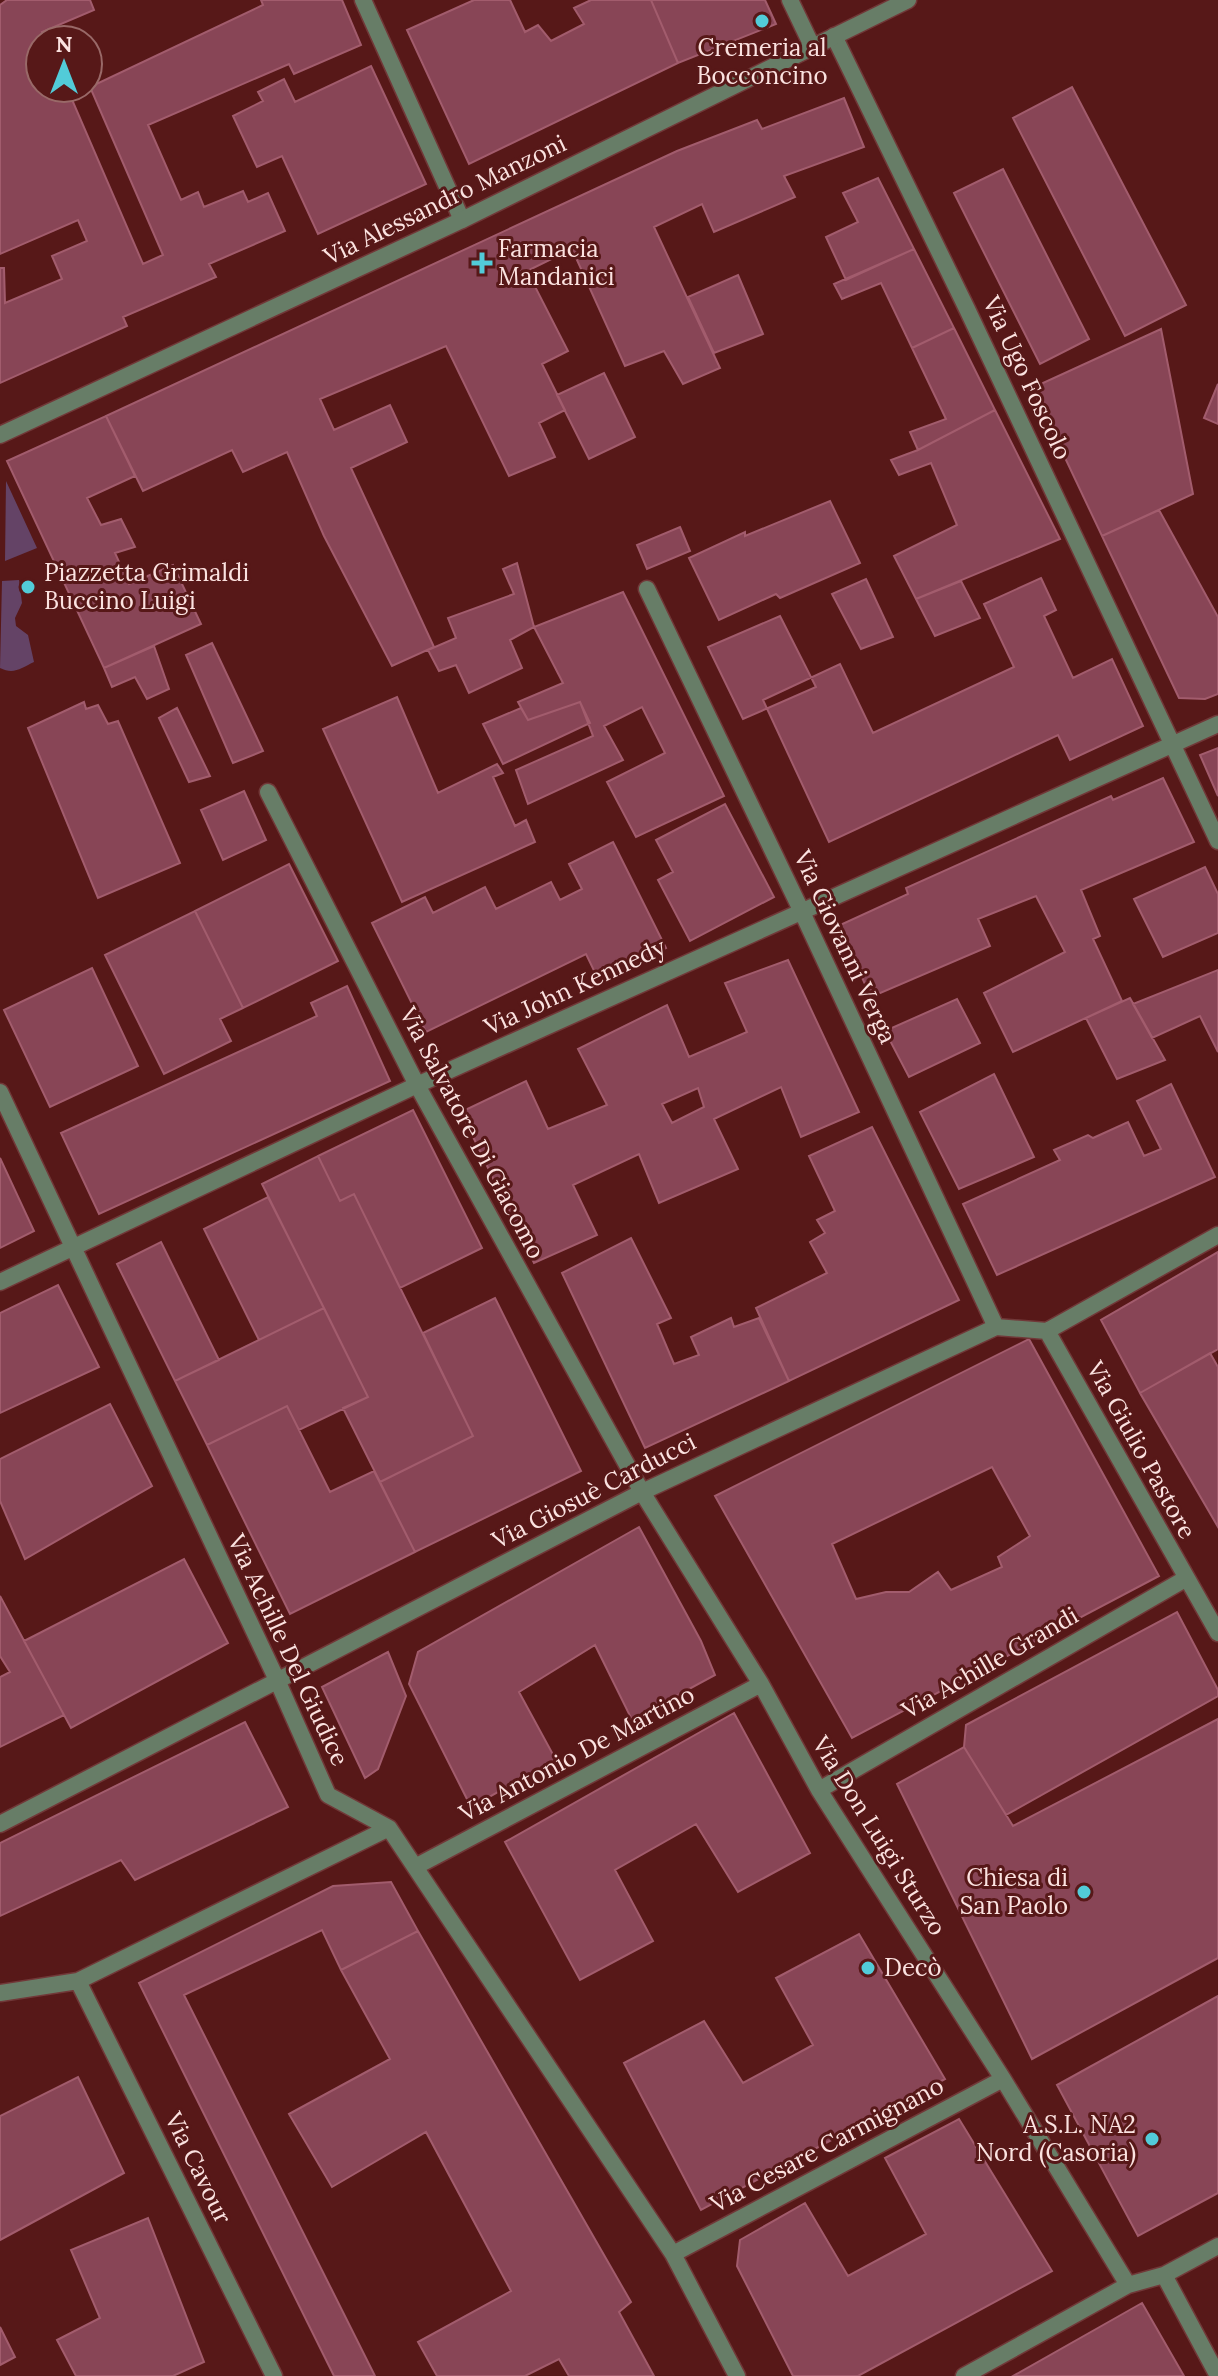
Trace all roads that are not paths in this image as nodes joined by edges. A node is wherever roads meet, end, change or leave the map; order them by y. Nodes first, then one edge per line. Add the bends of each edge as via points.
1 (363, 0) edge
2 (790, 0) edge
3 (908, 0) edge
4 (834, 36) junction
5 (812, 46) junction
6 (462, 220) junction
7 (0, 435) edge
8 (647, 589) dead end
9 (1218, 724) edge
10 (1173, 742) junction
11 (268, 792) dead end
12 (1218, 841) edge
13 (801, 910) junction
14 (417, 1085) junction
15 (0, 1092) edge
16 (1218, 1235) edge
17 (74, 1247) junction
18 (0, 1282) edge
19 (996, 1327) junction
20 (1047, 1331) junction
21 (642, 1492) junction
22 (1185, 1579) junction
23 (1218, 1633) edge
24 (277, 1680) junction
25 (761, 1684) junction
26 (819, 1790) junction
27 (0, 1824) edge
28 (389, 1828) junction
29 (415, 1867) junction
30 (78, 1981) junction
31 (0, 1993) edge
32 (1003, 2079) junction
33 (1218, 2246) edge
34 (673, 2254) junction
35 (1164, 2275) junction
36 (1128, 2285) junction
37 (273, 2376) edge
38 (737, 2376) edge
39 (964, 2376) edge
40 (1218, 2376) edge

1 - 6 street
2 - 5 street
3 - 4 street, Via Alessandro Manzoni
4 - 5 street, Via Alessandro Manzoni
4 - 10 street, Via Ugo Foscolo
5 - 6 street, Via Alessandro Manzoni
6 - 7 street, Via Alessandro Manzoni
8 - 13 street, Via Giovanni Verga
9 - 10 street
10 - 12 street, Via Ugo Foscolo
10 - 13 street, Via John Kennedy
11 - 14 street, Via Salvatore Di Giacomo
13 - 14 street, Via John Kennedy
13 - 19 street, Via Giovanni Verga
14 - 17 street, Via John Kennedy
14 - 21 street, Via Salvatore Di Giacomo
15 - 17 street, Via Achille Del Giudice
16 - 20 street
17 - 18 street, Via John Kennedy
17 - 24 street, Via Achille Del Giudice
19 - 20 street, Via Giosuè Carducci
19 - 21 street, Via Giosuè Carducci
20 - 22 street, Via Giulio Pastore
21 - 24 street, Via Giosuè Carducci
21 - 25 street, Via Don Luigi Sturzo
22 - 23 street, Via Giulio Pastore
22 - 26 street, Via Achille Grandi
24 - 27 street, Via Giosuè Carducci
24 - 28 street, Via Achille Del Giudice via 328,1795
25 - 26 street, Via Don Luigi Sturzo
25 - 29 street, Via Antonio De Martino
26 - 32 street, Via Don Luigi Sturzo
28 - 29 street, Via Achille Del Giudice
28 - 30 street
29 - 34 street, Via Achille Del Giudice
30 - 31 street
30 - 37 street, Via Cavour
32 - 34 street, Via Cesare Carmignano
32 - 36 street, Via Don Luigi Sturzo
33 - 35 street
34 - 38 street, Via Achille Del Giudice
35 - 36 street
35 - 40 street
36 - 39 street

